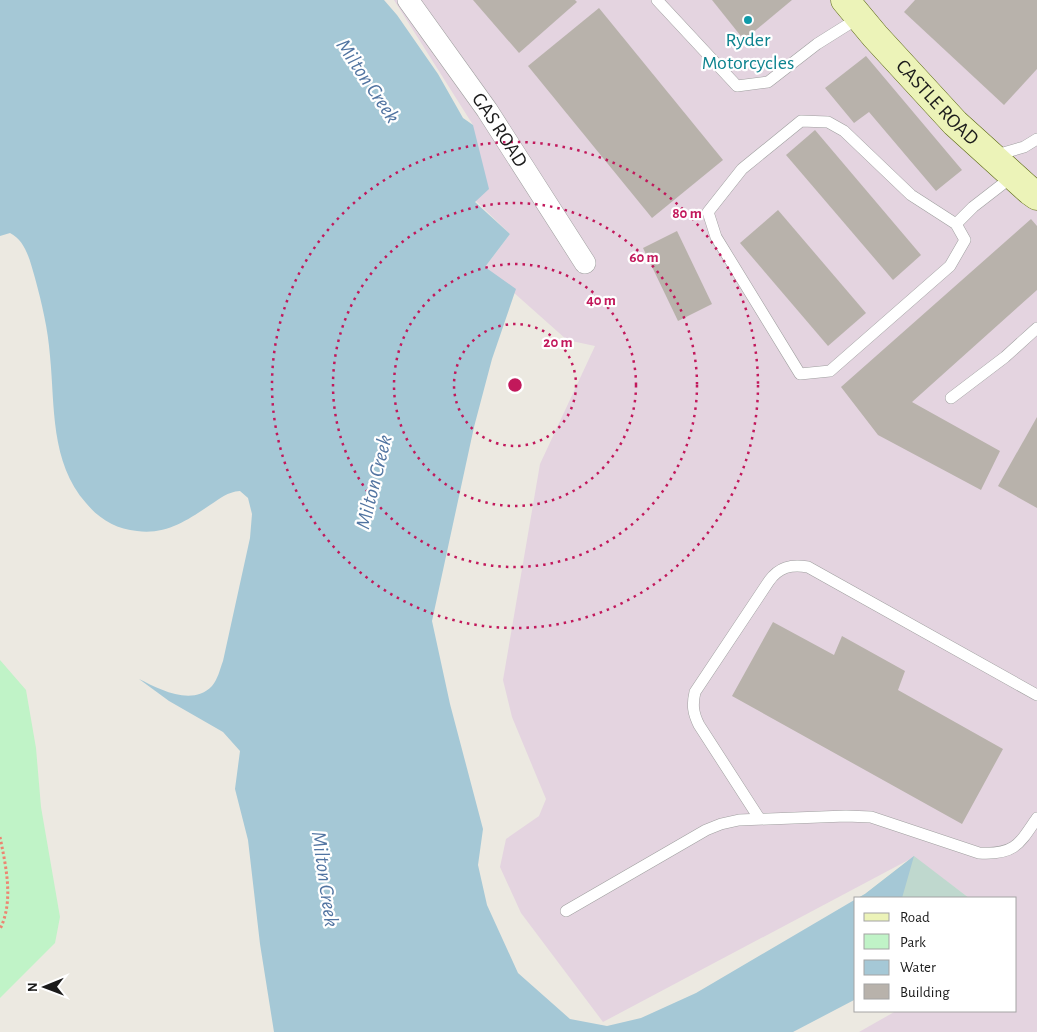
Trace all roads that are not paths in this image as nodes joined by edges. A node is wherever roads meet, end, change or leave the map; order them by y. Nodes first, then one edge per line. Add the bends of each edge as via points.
1 (408, 0) edge
2 (657, 0) edge
3 (852, 9) edge
4 (1037, 139) edge
5 (991, 156) junction
6 (1012, 176) junction
7 (1037, 196) edge
8 (956, 224) junction
9 (585, 263) dead end
10 (1037, 328) edge
11 (951, 398) dead end
12 (1037, 695) edge
13 (759, 818) junction
14 (1037, 818) edge
15 (566, 911) dead end

1 - 9 street, GAS ROAD via 486,110
2 - 3 lane via 737,86 768,82 817,44
3 - 5 main road, CASTLE ROAD via 955,123
4 - 5 lane via 1024,147
5 - 6 main road, CASTLE ROAD
6 - 7 main road, CASTLE ROAD
6 - 8 lane
8 - 8 lane via 965,240 950,266 830,371 800,374 716,237 708,212 742,169 801,121 828,122 844,131 911,194
10 - 11 lane
12 - 13 lane via 808,567 783,568 775,573 695,692 693,701 699,725
13 - 14 lane via 871,817 979,853 995,854 1018,845
13 - 15 lane via 721,824 706,830

